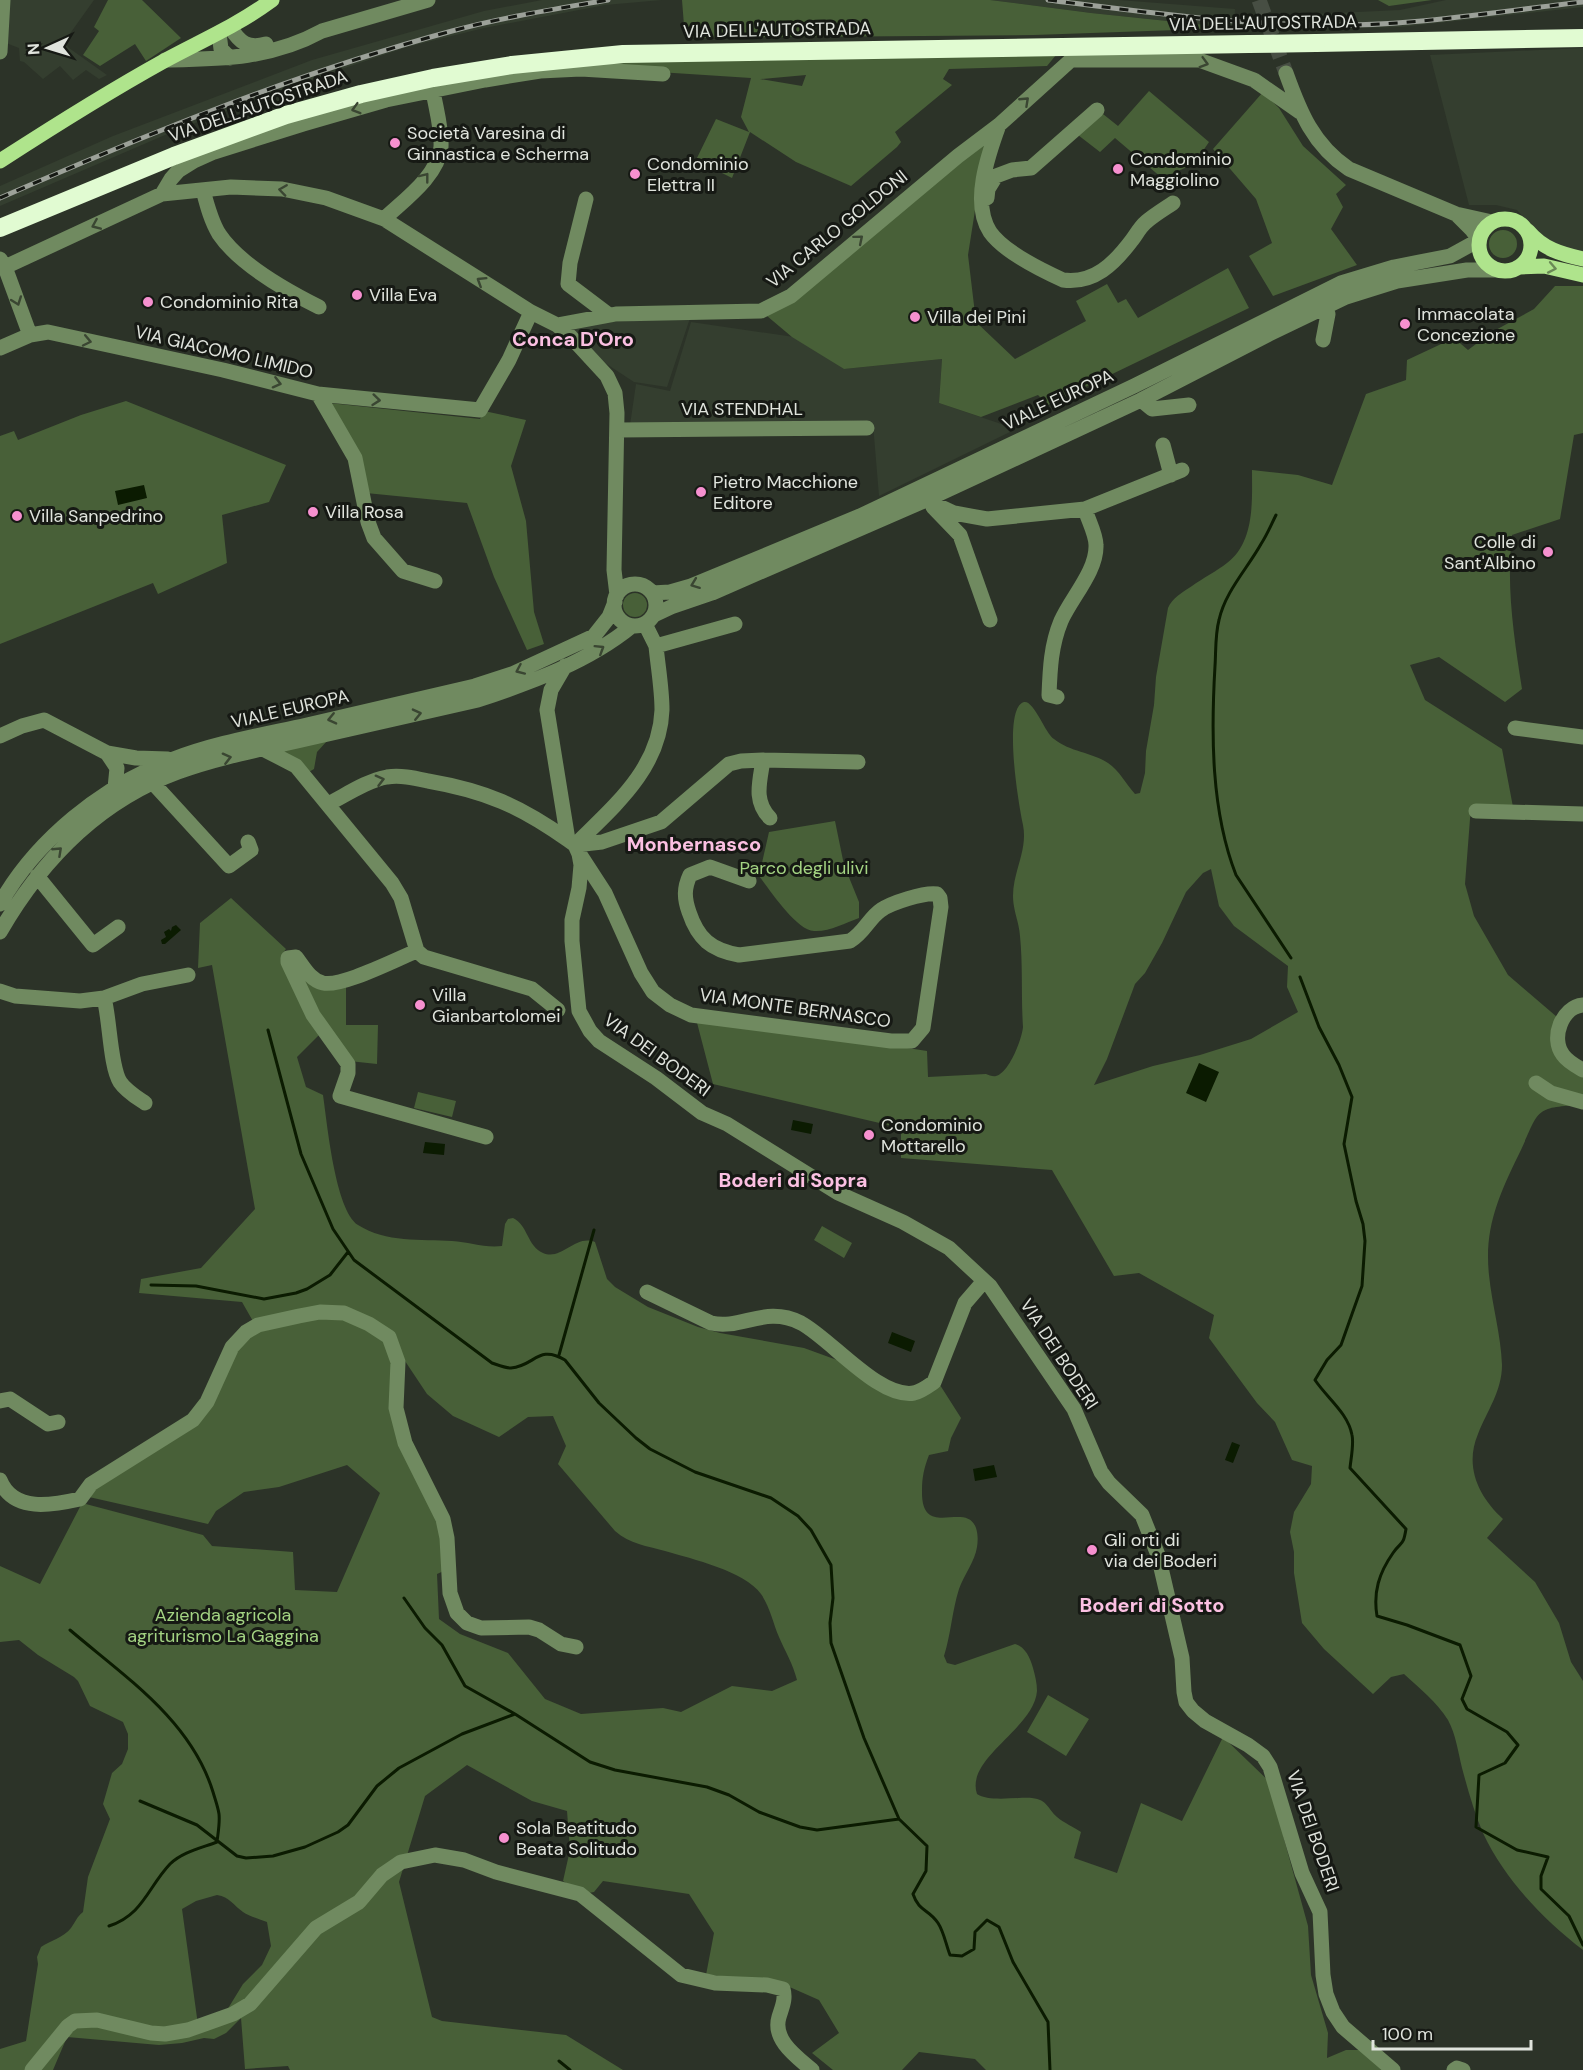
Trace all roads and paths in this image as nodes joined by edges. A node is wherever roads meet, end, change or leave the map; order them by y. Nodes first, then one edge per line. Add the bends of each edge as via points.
1 (3, 0) edge
2 (272, 0) edge
3 (428, 0) edge
4 (225, 30) junction
5 (322, 31) junction
6 (1583, 38) edge
7 (1478, 41) junction
8 (1583, 47) edge
9 (0, 52) edge
10 (231, 58) junction
11 (165, 60) junction
12 (1286, 73) tunnel mouth
13 (663, 74) dead end
14 (433, 91) junction
15 (1097, 110) dead end
16 (1300, 112) junction
17 (999, 125) junction
18 (0, 161) edge
19 (203, 190) junction
20 (162, 194) junction
21 (586, 199) dead end
22 (1173, 203) dead end
23 (1456, 214) junction
24 (384, 219) junction
25 (987, 222) junction
26 (1492, 222) junction
27 (0, 228) edge
28 (1528, 231) junction
29 (1479, 240) junction
30 (1583, 259) edge
31 (2, 263) edge
32 (1520, 267) junction
33 (1497, 270) junction
34 (1583, 276) edge
35 (319, 307) dead end
36 (1324, 307) junction
37 (531, 312) junction
38 (609, 315) junction
39 (557, 325) junction
40 (30, 334) junction
41 (1323, 340) dead end
42 (0, 348) edge
43 (318, 394) junction
44 (1141, 400) junction
45 (1189, 405) dead end
46 (867, 428) dead end
47 (618, 430) junction
48 (1163, 445) dead end
49 (927, 500) junction
50 (1085, 509) junction
51 (615, 556) junction
52 (435, 581) dead end
53 (632, 585) junction
54 (652, 593) junction
55 (616, 598) junction
56 (990, 620) dead end
57 (644, 621) junction
58 (735, 624) dead end
59 (656, 646) junction
60 (566, 665) junction
61 (515, 688) junction
62 (1057, 698) dead end
63 (547, 710) junction
64 (1515, 728) dead end
65 (0, 736) edge
66 (1583, 737) edge
67 (263, 749) junction
68 (107, 753) junction
69 (172, 759) junction
70 (763, 760) junction
71 (858, 762) dead end
72 (153, 783) junction
73 (115, 788) junction
74 (328, 804) junction
75 (1476, 811) dead end
76 (1583, 814) edge
77 (770, 818) dead end
78 (248, 842) dead end
79 (574, 846) junction
80 (38, 876) junction
81 (749, 881) dead end
82 (0, 904) edge
83 (118, 927) dead end
84 (0, 932) edge
85 (417, 951) junction
86 (188, 975) dead end
87 (0, 991) edge
88 (104, 998) junction
89 (1583, 1005) edge
90 (558, 1010) dead end
91 (1583, 1070) edge
92 (1536, 1083) dead end
93 (1583, 1102) edge
94 (145, 1103) dead end
95 (486, 1137) dead end
96 (984, 1281) junction
97 (647, 1292) dead end
98 (0, 1401) edge
99 (58, 1422) dead end
100 (0, 1480) edge
101 (576, 1647) dead end
102 (32, 2070) edge
103 (812, 2070) edge
104 (1393, 2070) edge
105 (1454, 2070) edge
106 (1463, 2070) edge

1 - 9 street
2 - 4 main road
3 - 5 street
4 - 5 street via 243,44 254,46
4 - 10 street via 221,49
4 - 11 main road
5 - 10 street via 273,51
6 - 7 highway, VIA DELL'AUTOSTRADA
7 - 8 highway via 1508,48
7 - 27 highway, VIA DELL'AUTOSTRADA, bridge via 623,54 512,65 392,87 286,115 174,156
10 - 11 street
11 - 18 main road via 97,98
12 - 16 street
13 - 14 street via 540,71
14 -> 20 street via 386,100 214,152 178,171
24 -> 14 street via 423,181 436,162 441,147
15 - 25 street via 1031,168 996,177 988,189
17 -> 16 street, VIA CARLO GOLDONI via 1071,60 1199,60 1254,80
16 - 23 street via 1324,148 1349,169
17 - 25 street, VIA CARLO GOLDONI via 986,161 982,207
38 -> 17 street, VIA CARLO GOLDONI via 761,311 791,296
19 - 20 street
24 -> 19 street via 326,198 282,189
19 - 35 street via 210,214 226,243 251,267
20 -> 31 street
21 - 38 street via 568,284
22 - 25 street, VIA CARLO GOLDONI via 1145,222 1108,268 1088,279 1072,281 1042,271 1011,252 990,232
23 - 26 street
23 - 29 street
37 -> 24 street
26 - 28 main road via 1508,218
26 - 29 main road
28 - 30 main road via 1543,245
28 - 32 main road via 1532,247
29 - 33 main road via 1485,262
29 -> 54 street, VIALE EUROPA via 1446,258 1394,267 1341,283 861,516 680,590
31 -> 40 street
32 - 33 main road via 1505,272
32 -> 34 main road via 1544,266
33 - 36 street, VIALE EUROPA via 1467,270 1397,281
36 - 41 street via 1328,314
36 - 44 street, VIALE EUROPA
37 - 39 street
43 -> 37 street via 480,410
38 - 39 street, VIA CARLO GOLDONI
39 - 47 street via 612,384
40 - 42 street, VIA GIACOMO LIMIDO
40 -> 43 street, VIA GIACOMO LIMIDO via 48,332
43 - 52 street, VIA GIACOMO LIMIDO via 355,458 374,538 403,571
44 - 45 street via 1152,409
44 - 49 street, VIALE EUROPA
46 - 47 street, VIA STENDHAL
47 - 51 street
48 - 50 street via 1177,472
49 - 50 street via 954,513 987,519
49 - 56 street via 960,535
49 - 57 street, VIALE EUROPA
50 - 62 street via 1096,544 1094,558 1061,620 1051,654 1048,694
51 - 53 street
51 - 55 street
53 - 54 street, VIALE EUROPA via 643,586
53 - 55 street, VIALE EUROPA via 626,586
54 - 57 street via 656,603
55 - 57 street via 617,615 626,624
55 -> 69 street, VIALE EUROPA via 609,617 594,636 512,674
57 - 59 street
60 -> 57 street, VIALE EUROPA via 593,654
58 - 59 street
59 - 79 street via 662,710 658,738 647,766 624,796
60 - 61 street, VIALE EUROPA
60 - 63 street, VIA MONTE BERNASCO via 551,690
61 - 63 street via 536,694
67 -> 61 street, VIALE EUROPA
63 - 79 street, VIA MONTE BERNASCO
64 - 66 street
65 - 68 street via 44,720
72 -> 67 street, VIALE EUROPA via 178,772
67 - 74 street via 296,766
68 - 69 street
68 - 73 street via 117,768
69 - 73 street, VIALE EUROPA
70 - 71 street
70 - 77 street via 759,797 762,810
70 - 79 street via 729,764 661,822 602,842
72 - 78 street via 230,866 249,853
80 -> 72 street, VIALE EUROPA via 86,825
73 - 82 street, VIALE EUROPA via 74,817 41,849
74 -> 79 street via 371,782 403,776 489,795 512,805
74 - 85 street via 392,883 401,898
75 - 76 street
79 - 81 street, VIA MONTE BERNASCO via 605,893 641,973 653,992 670,1005 691,1015 891,1041 912,1041 918,1035 923,1028 941,906 936,894 921,894 880,910 850,941 739,955 723,952 702,939 693,924 685,901 685,886 690,875 710,867
79 - 96 street, VIA DEI BODERI via 580,880 572,920 579,1011 599,1041 688,1104 838,1193 949,1248
80 - 83 street via 93,945
80 - 84 street, VIALE EUROPA
85 - 90 street via 424,957 532,989
85 - 95 street via 342,982 322,983 310,976 296,957 288,958 288,962 313,1015 348,1064 340,1096
86 - 88 street via 142,984
87 - 88 street via 41,999
88 - 94 street via 118,1080
89 - 91 street via 1564,1014 1558,1042 1562,1053
92 - 93 street via 1551,1093
96 - 97 street via 965,1303 934,1382 914,1393 901,1393 877,1381 801,1324 775,1315 722,1325 711,1323
96 - 104 street, VIA DEI BODERI via 1074,1409 1101,1472 1142,1515 1158,1555 1182,1658 1186,1702 1205,1721 1263,1756 1270,1767 1302,1873 1320,1912 1323,1975 1333,2012 1343,2027
98 - 99 street via 10,1398 48,1424
100 - 101 street via 8,1493 27,1503 41,1506 80,1499 91,1484 193,1420 207,1401 232,1347 246,1332 258,1325 299,1316 344,1313 389,1337 398,1362 396,1408 405,1443 443,1519 450,1593 458,1613 467,1623 481,1628 530,1627 561,1644
102 - 103 street via 75,2021 97,2020 165,2034 233,2014 250,2004 316,1928 359,1902 382,1875 401,1862 435,1854 580,1894 681,1975 715,1983 783,1989 785,1996 778,2021 781,2039
105 - 106 street

